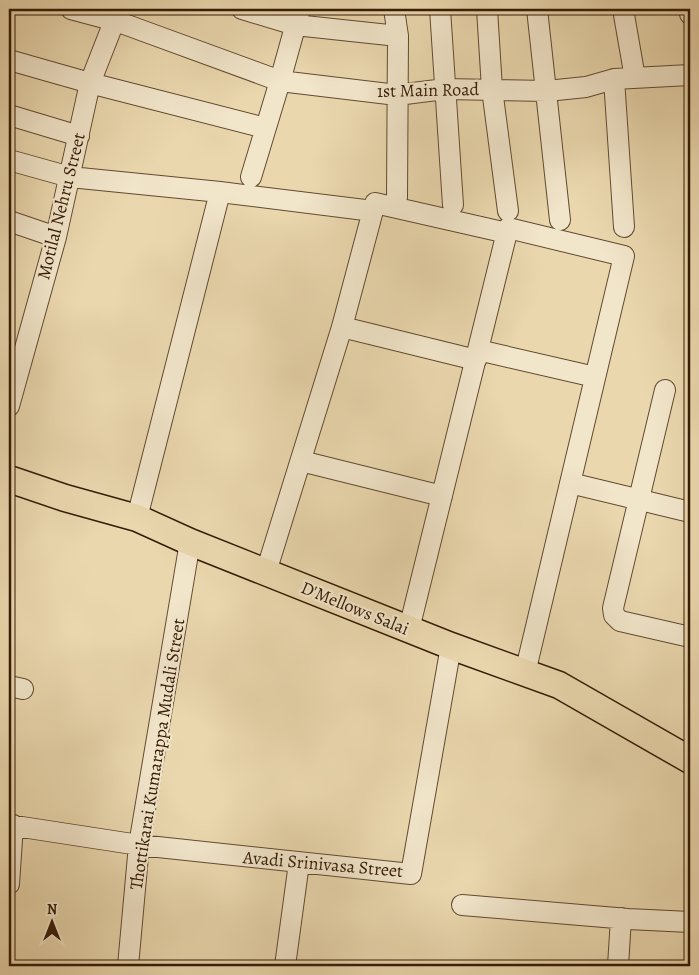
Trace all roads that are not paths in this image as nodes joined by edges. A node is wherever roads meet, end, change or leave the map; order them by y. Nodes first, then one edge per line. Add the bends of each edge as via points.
1 (71, 9) edge
2 (242, 9) edge
3 (394, 9) edge
4 (440, 9) edge
5 (486, 9) edge
6 (537, 9) edge
7 (623, 9) edge
8 (690, 9) edge
9 (690, 14) edge
10 (118, 15) edge
11 (298, 17) edge
12 (398, 36) junction
13 (9, 60) edge
14 (690, 75) edge
15 (635, 78) junction
16 (614, 79) junction
17 (280, 81) junction
18 (90, 83) junction
19 (445, 89) junction
20 (492, 89) junction
21 (547, 91) junction
22 (397, 94) junction
23 (9, 114) edge
24 (265, 128) junction
25 (79, 136) junction
26 (9, 160) edge
27 (70, 177) junction
28 (251, 177) dead end
29 (220, 192) junction
30 (396, 198) dead end
31 (453, 205) dead end
32 (373, 211) junction
33 (508, 211) dead end
34 (560, 220) dead end
35 (9, 221) edge
36 (624, 227) dead end
37 (507, 233) junction
38 (56, 237) junction
39 (342, 327) junction
40 (477, 355) junction
41 (595, 377) junction
42 (665, 390) dead end
43 (9, 406) edge
44 (302, 461) junction
45 (9, 479) edge
46 (570, 483) junction
47 (442, 496) junction
48 (639, 500) junction
49 (690, 512) edge
50 (137, 518) junction
51 (190, 542) junction
52 (266, 572) junction
53 (408, 629) junction
54 (690, 637) edge
55 (451, 646) junction
56 (525, 673) junction
57 (690, 760) edge
58 (11, 825) edge
59 (139, 845) junction
60 (299, 863) junction
61 (9, 884) edge
62 (462, 905) dead end
63 (621, 918) junction
64 (690, 922) edge
65 (128, 966) edge
66 (285, 966) edge
67 (618, 966) edge

1 - 10 street, 1st Main Road
2 - 11 street
3 - 12 street
4 - 19 street
5 - 20 street
6 - 21 street
7 - 15 street
8 - 9 street
10 - 17 street, 1st Main Road
10 - 18 street, Motilal Nehru Street
11 - 12 street
11 - 17 street
12 - 22 street
13 - 18 street
14 - 15 street, 1st Main Road
15 - 16 street, 1st Main Road
16 - 21 street, 1st Main Road via 586,87
16 - 36 street
17 - 22 street, 1st Main Road
17 - 24 street
18 - 24 street
18 - 25 street, Motilal Nehru Street
19 - 20 street, 1st Main Road
19 - 22 street, 1st Main Road
19 - 31 street
20 - 21 street, 1st Main Road
20 - 33 street
21 - 34 street
22 - 30 street
23 - 25 street
24 - 28 street
25 - 27 street, Motilal Nehru Street
26 - 27 street
27 - 29 street
27 - 38 street, Motilal Nehru Street
29 - 32 street
29 - 50 street
32 - 37 street via 375,203
32 - 39 street
35 - 38 street
37 - 40 street
37 - 41 street via 508,228 624,256
38 - 43 street, Motilal Nehru Street
39 - 40 street
39 - 44 street
40 - 41 street
40 - 47 street
41 - 46 street
42 - 48 street
44 - 47 street
44 - 52 street
45 - 50 main road, D'Mellows Salai
46 - 48 street
46 - 56 street
47 - 53 street
48 - 49 street
48 - 54 street via 614,615 620,621
50 - 51 main road, D'Mellows Salai
51 - 52 main road, D'Mellows Salai
51 - 59 street, Thottikarai Kumarappa Mudali Street
52 - 53 main road, D'Mellows Salai
53 - 55 main road, D'Mellows Salai
55 - 56 main road, D'Mellows Salai
55 - 60 street, Avadi Srinivasa Street via 410,874
56 - 57 main road, D'Mellows Salai via 559,685
58 - 59 street, Avadi Srinivasa Street
58 - 61 street
59 - 60 street, Avadi Srinivasa Street
59 - 65 street, Thottikarai Kumarappa Mudali Street
60 - 66 street
62 - 63 street
63 - 64 street
63 - 67 street

